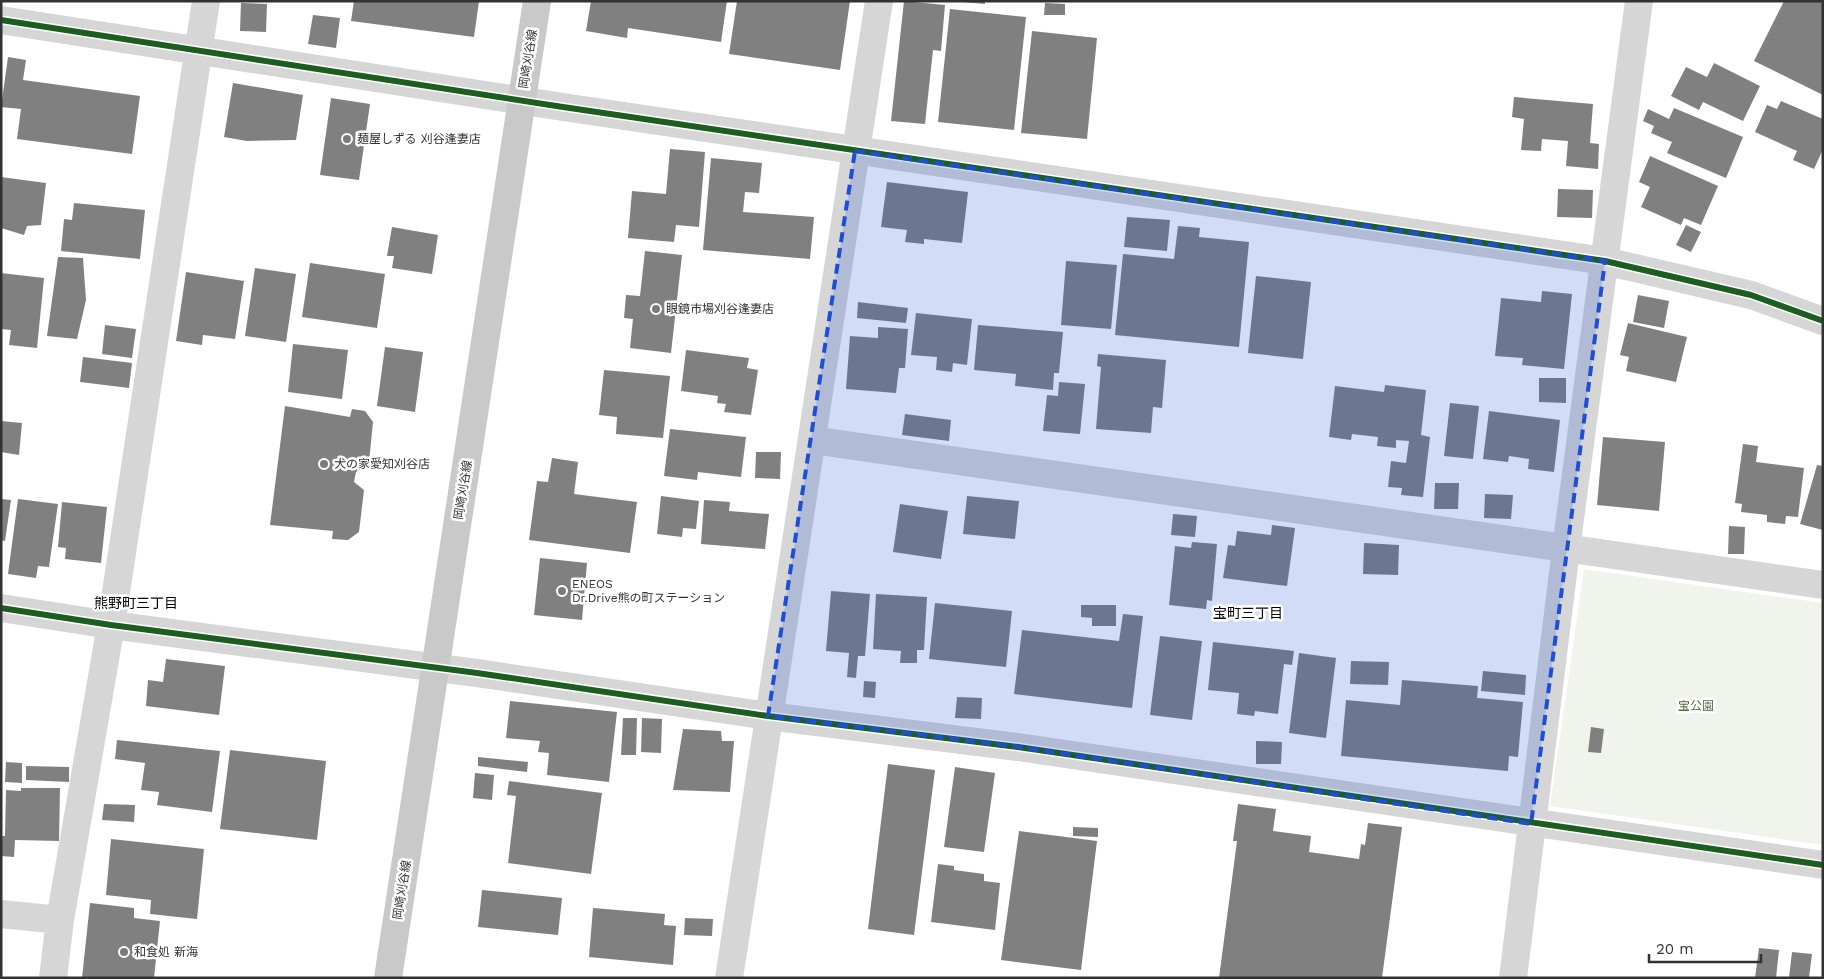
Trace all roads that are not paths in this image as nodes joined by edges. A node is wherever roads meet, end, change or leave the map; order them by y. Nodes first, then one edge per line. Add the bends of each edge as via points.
1 (206, 1) edge
2 (537, 1) edge
3 (879, 1) edge
4 (1639, 1) edge
5 (1, 20) edge
6 (198, 50) junction
7 (522, 100) junction
8 (855, 151) junction
9 (1605, 261) junction
10 (1823, 320) edge
11 (812, 440) junction
12 (1566, 549) junction
13 (1823, 584) edge
14 (1, 608) edge
15 (111, 624) junction
16 (436, 668) junction
17 (768, 716) junction
18 (1531, 824) junction
19 (1823, 865) edge
20 (1, 914) edge
21 (60, 920) junction
22 (53, 978) edge
23 (388, 978) edge
24 (729, 978) edge
25 (1513, 978) edge

1 - 6 street
2 - 7 main road, 岡崎刈谷線
3 - 8 street
4 - 9 street
5 - 6 street
6 - 7 street
6 - 15 street
7 - 8 street
7 - 16 main road, 岡崎刈谷線
8 - 9 street
8 - 11 street
9 - 10 street via 1751,295
9 - 12 street
11 - 12 street
11 - 17 street
12 - 13 street
12 - 18 street
14 - 15 street
15 - 16 street
15 - 21 street
16 - 17 street
16 - 23 main road, 岡崎刈谷線
17 - 18 street via 1018,747
17 - 24 street
18 - 19 street
18 - 25 street
20 - 21 street
21 - 22 street

